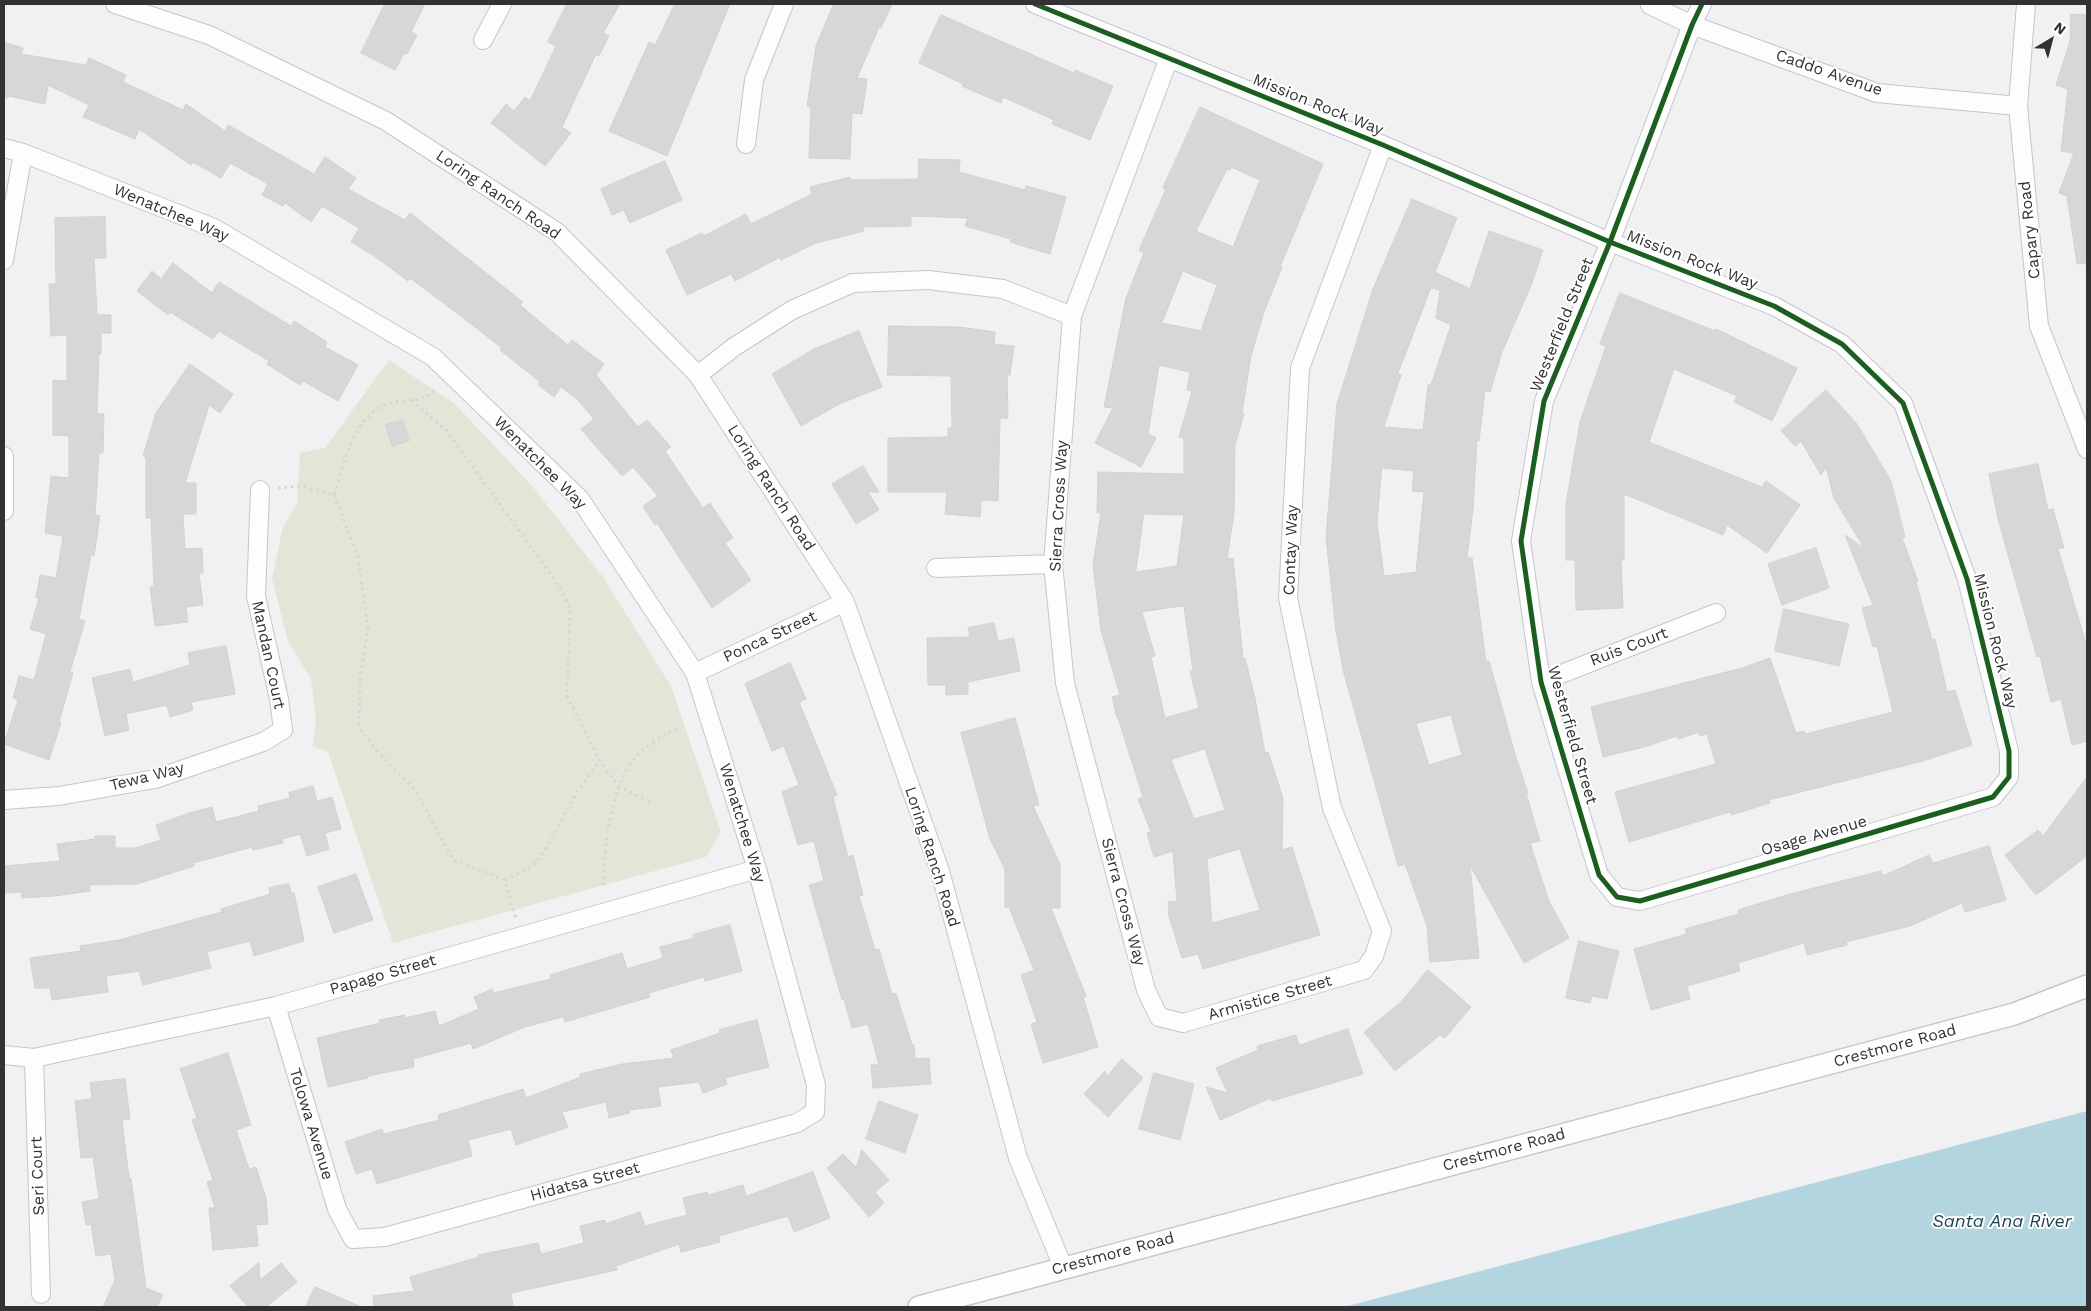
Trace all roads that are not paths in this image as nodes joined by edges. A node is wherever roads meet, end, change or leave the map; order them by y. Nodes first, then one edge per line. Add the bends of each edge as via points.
1 (115, 4) edge
2 (502, 4) edge
3 (784, 4) edge
4 (1035, 4) edge
5 (1702, 4) edge
6 (2026, 4) edge
7 (1650, 5) edge
8 (1692, 25) junction
9 (483, 40) dead end
10 (1169, 58) junction
11 (2018, 106) junction
12 (746, 144) dead end
13 (1383, 145) junction
14 (4, 148) edge
15 (23, 153) junction
16 (1610, 242) junction
17 (4, 260) edge
18 (1072, 316) junction
19 (698, 375) junction
20 (2087, 449) edge
21 (4, 456) edge
22 (260, 490) road end
23 (4, 511) edge
24 (1053, 564) junction
25 (936, 568) dead end
26 (845, 602) junction
27 (1716, 613) dead end
28 (695, 673) junction
29 (1541, 682) junction
30 (283, 730) joint
31 (2009, 777) joint
32 (4, 800) edge
33 (757, 869) junction
34 (1617, 897) joint
35 (1374, 956) joint
36 (2087, 986) edge
37 (276, 1006) junction
38 (1159, 1017) joint
39 (4, 1055) edge
40 (34, 1058) junction
41 (815, 1112) joint
42 (353, 1239) joint
43 (1063, 1267) junction
44 (41, 1294) dead end
45 (919, 1307) edge

1 - 19 street, Loring Ranch Road via 209,35 386,121 557,232
2 - 9 street
3 - 12 street via 754,80
4 - 10 street, Mission Rock Way
5 - 8 street, Westerfield Street
6 - 11 street, Capary Road
7 - 8 street, Caddo Avenue
8 - 11 street, Caddo Avenue via 1876,93
8 - 16 street, Westerfield Street
10 - 13 street, Mission Rock Way
10 - 18 street, Sierra Cross Way
11 - 20 street, Capary Road via 2039,326
13 - 16 street, Mission Rock Way
13 - 35 street, Contay Way via 1300,368 1288,598 1332,808 1382,931
14 - 15 street, Wenatchee Way
15 - 17 street
15 - 28 street, Wenatchee Way via 214,228 434,357 580,499
16 - 29 street, Westerfield Street via 1544,400 1521,541
16 - 31 street, Mission Rock Way via 1774,306 1842,344 1904,403 1967,579 2009,751
18 - 19 street via 1003,288 928,280 853,283 792,310 734,347
18 - 24 street, Sierra Cross Way
19 - 26 street, Loring Ranch Road
21 - 23 street
22 - 30 street, Mandan Court via 256,596
24 - 25 street
24 - 38 street, Sierra Cross Way via 1065,683 1146,990
26 - 28 street, Ponca Street
26 - 43 street, Loring Ranch Road via 940,871 1018,1158
27 - 29 street, Ruis Court
28 - 33 street, Wenatchee Way
29 - 34 street, Westerfield Street via 1599,875
30 - 32 street, Tewa Way via 263,742 155,779 59,796
31 - 34 street, Osage Avenue via 1992,797 1640,901
33 - 37 street, Papago Street
33 - 41 street, Wenatchee Way via 816,1085
35 - 38 street, Armistice Street via 1364,970 1183,1023
36 - 43 street, Crestmore Road via 2014,1014
37 - 40 street, Papago Street
37 - 42 street, Tolowa Avenue via 337,1209
39 - 40 street, Papago Street
40 - 44 street, Seri Court
41 - 42 street, Hidatsa Street via 797,1123 395,1235
43 - 45 street, Crestmore Road

